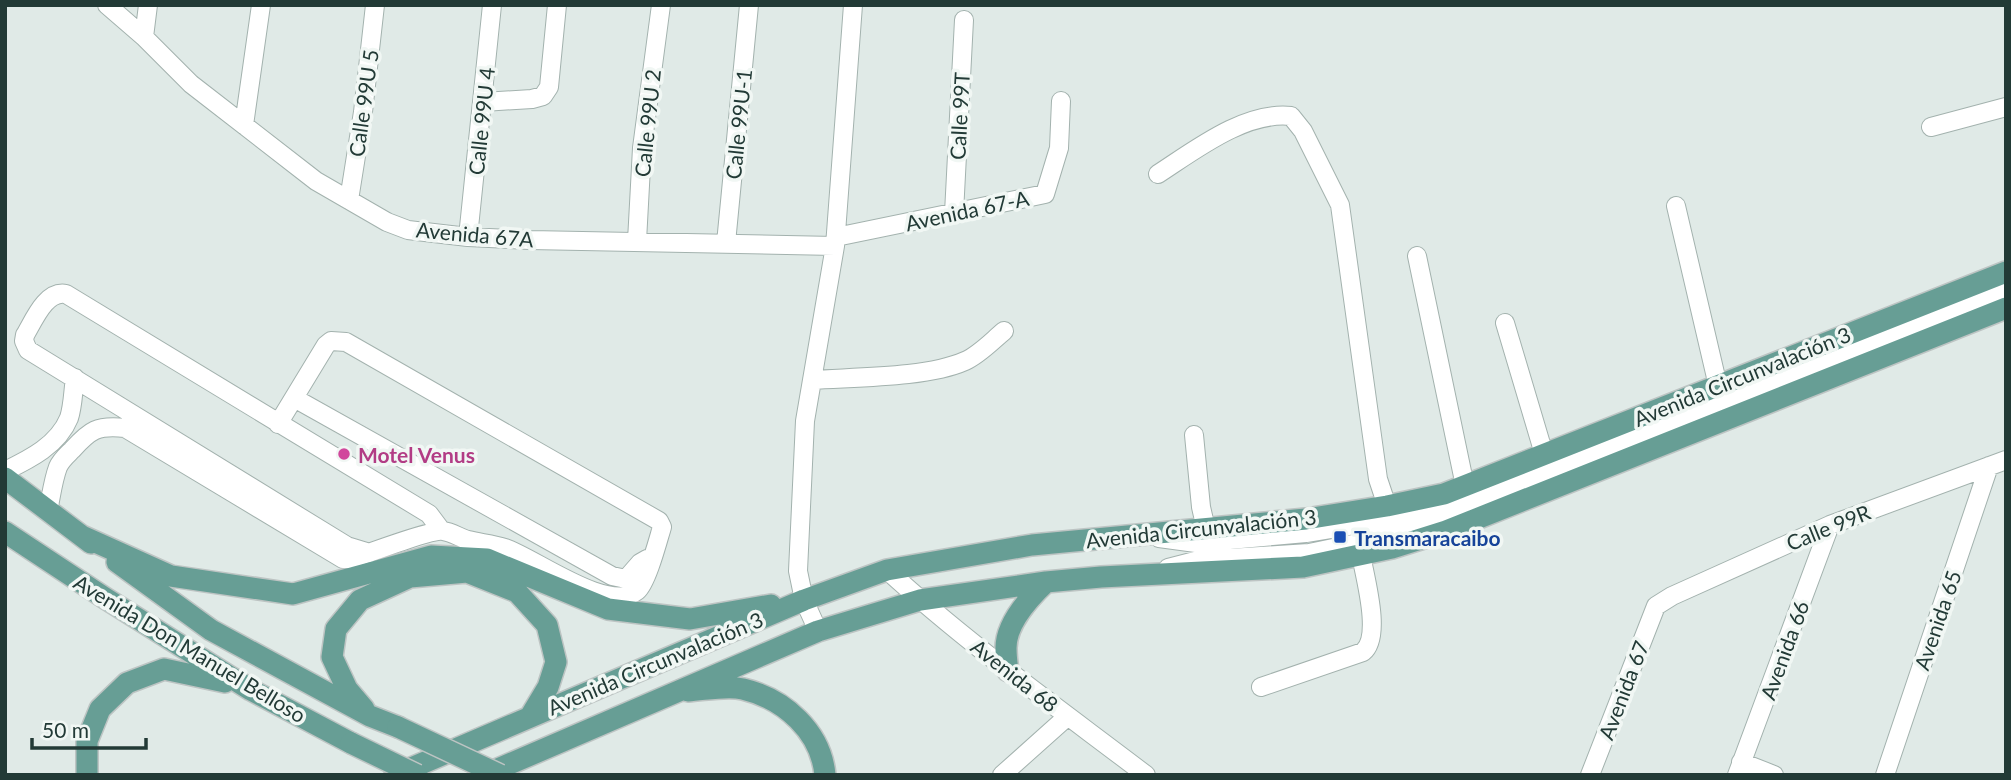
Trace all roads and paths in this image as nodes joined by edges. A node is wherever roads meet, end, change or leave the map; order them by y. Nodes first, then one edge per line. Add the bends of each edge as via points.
1 (107, 5) edge
2 (148, 5) edge
3 (261, 5) edge
4 (375, 5) edge
5 (492, 5) edge
6 (557, 5) edge
7 (661, 5) edge
8 (749, 5) edge
9 (853, 5) edge
10 (964, 20) dead end
11 (144, 37) junction
12 (1061, 101) dead end
13 (483, 102) junction
14 (2006, 107) edge
15 (244, 125) junction
16 (1931, 127) dead end
17 (1158, 174) dead end
18 (349, 200) junction
19 (1676, 206) dead end
20 (954, 213) junction
21 (468, 237) junction
22 (637, 241) junction
23 (836, 242) junction
24 (726, 243) junction
25 (1417, 256) dead end
26 (2006, 272) edge
27 (2006, 289) edge
28 (2006, 308) edge
29 (1505, 323) dead end
30 (1004, 331) dead end
31 (75, 378) junction
32 (812, 380) junction
33 (1718, 386) junction
34 (294, 398) junction
35 (278, 424) junction
36 (64, 426) junction
37 (1194, 435) dead end
38 (82, 439) junction
39 (1544, 454) junction
40 (1997, 463) edge
41 (5, 471) edge
42 (5, 478) edge
43 (1465, 486) junction
44 (1387, 506) junction
45 (1457, 507) junction
46 (48, 511) junction
47 (1830, 525) junction
48 (1206, 529) junction
49 (441, 530) junction
50 (5, 532) edge
51 (1134, 535) junction
52 (82, 536) junction
53 (370, 553) junction
54 (1361, 555) junction
55 (653, 556) junction
56 (887, 570) junction
57 (1145, 575) junction
58 (1046, 582) junction
59 (804, 600) junction
60 (920, 600) junction
61 (1656, 606) joint
62 (818, 631) junction
63 (1008, 671) junction
64 (1261, 687) dead end
65 (251, 690) junction
66 (676, 692) junction
67 (370, 716) junction
68 (1068, 716) junction
69 (530, 717) junction
70 (1739, 769) edge
71 (87, 775) edge
72 (395, 775) edge
73 (417, 775) edge
74 (484, 775) edge
75 (500, 775) edge
76 (825, 775) edge
77 (1002, 775) edge
78 (1146, 775) edge
79 (1590, 775) edge
80 (1774, 775) edge
81 (1885, 775) edge

1 - 11 street, Avenida 67A
2 - 11 street
3 - 15 street
4 - 18 street, Calle 99U 5
5 - 13 street, Calle 99U 4
6 - 13 street via 548,87 543,96
7 - 22 street, Calle 99U 2 via 642,148
8 - 24 street, Calle 99U-1
9 - 23 street
10 - 20 street, Calle 99T
11 - 15 street, Avenida 67A via 191,84
12 - 20 street, Avenida 67-A via 1059,148 1045,194
13 - 21 street, Calle 99U 4
14 - 16 street
15 - 18 street, Avenida 67A via 316,181
17 - 44 street via 1239,124 1279,114 1291,116 1303,131 1340,205 1378,479
18 - 21 street, Avenida 67A via 408,230
19 - 33 street
20 - 23 street, Avenida 67-A
21 - 22 street, Avenida 67A
22 - 24 street, Avenida 67A
23 - 24 street, Avenida 67A
23 - 32 street
25 - 43 street
26 - 33 main road, Avenida Circunvalación 3
27 - 45 street
28 - 54 main road, Avenida Circunvalación 3 via 1446,531
29 - 39 street
30 - 32 street via 967,361 945,367
31 - 35 street via 28,350 24,341 49,297 59,293
31 - 36 street
31 - 53 street via 347,546
32 - 59 street via 805,421 798,571
33 - 39 main road, Avenida Circunvalación 3
34 - 35 street
34 - 55 street via 612,576 626,579
34 - 55 street via 327,345 346,342 656,518 662,527
35 - 49 street via 429,514
36 - 38 street
36 - 41 street via 43,451
37 - 48 street
38 - 46 street via 57,468
38 - 53 street via 107,426 125,428 343,559
39 - 43 main road, Avenida Circunvalación 3
40 - 47 street, Calle 99R
40 - 81 street, Avenida 65
42 - 46 main road, Avenida Don Manuel Belloso
43 - 44 main road, Avenida Circunvalación 3
44 - 48 main road, Avenida Circunvalación 3
45 - 51 street via 1306,533 1196,543
45 - 57 street via 1423,527 1309,554 1199,560
46 - 52 main road, Avenida Don Manuel Belloso
47 - 61 street, Calle 99R
47 - 70 street, Avenida 66
48 - 51 main road, Avenida Circunvalación 3
49 - 53 street
49 - 55 street via 505,548 601,594 627,595 639,589
50 - 65 main road, Avenida Don Manuel Belloso
51 - 56 main road, Avenida Circunvalación 3 via 1032,545
52 - 59 main road via 171,576 293,594 431,556 487,559 608,609 690,619
52 - 67 main road, Avenida Don Manuel Belloso via 211,630
54 - 57 main road, Avenida Circunvalación 3 via 1303,567
54 - 64 street via 1373,629 1368,648
56 - 59 main road, Avenida Circunvalación 3
56 - 60 street, Avenida 68
57 - 58 main road, Avenida Circunvalación 3
58 - 60 main road, Avenida Circunvalación 3
58 - 63 main road via 1016,618 1006,645
59 - 62 street
59 - 69 main road, Avenida Circunvalación 3
60 - 62 main road, Avenida Circunvalación 3
60 - 63 street, Avenida 68
61 - 79 street, Avenida 67
62 - 66 main road, Avenida Circunvalación 3
63 - 68 street, Avenida 68
65 - 71 main road via 164,669 127,683 100,709 87,741
65 - 73 main road, Avenida Don Manuel Belloso, bridge
66 - 74 main road, Avenida Circunvalación 3
66 - 76 main road via 742,688 775,701 801,721 814,739
67 - 69 main road via 347,689 332,657 337,629 360,600 410,577 467,572 517,592 547,625 556,662
67 - 75 main road, Avenida Don Manuel Belloso, bridge
68 - 77 street
68 - 78 street, Avenida 68
69 - 72 main road, Avenida Circunvalación 3
70 - 80 street

